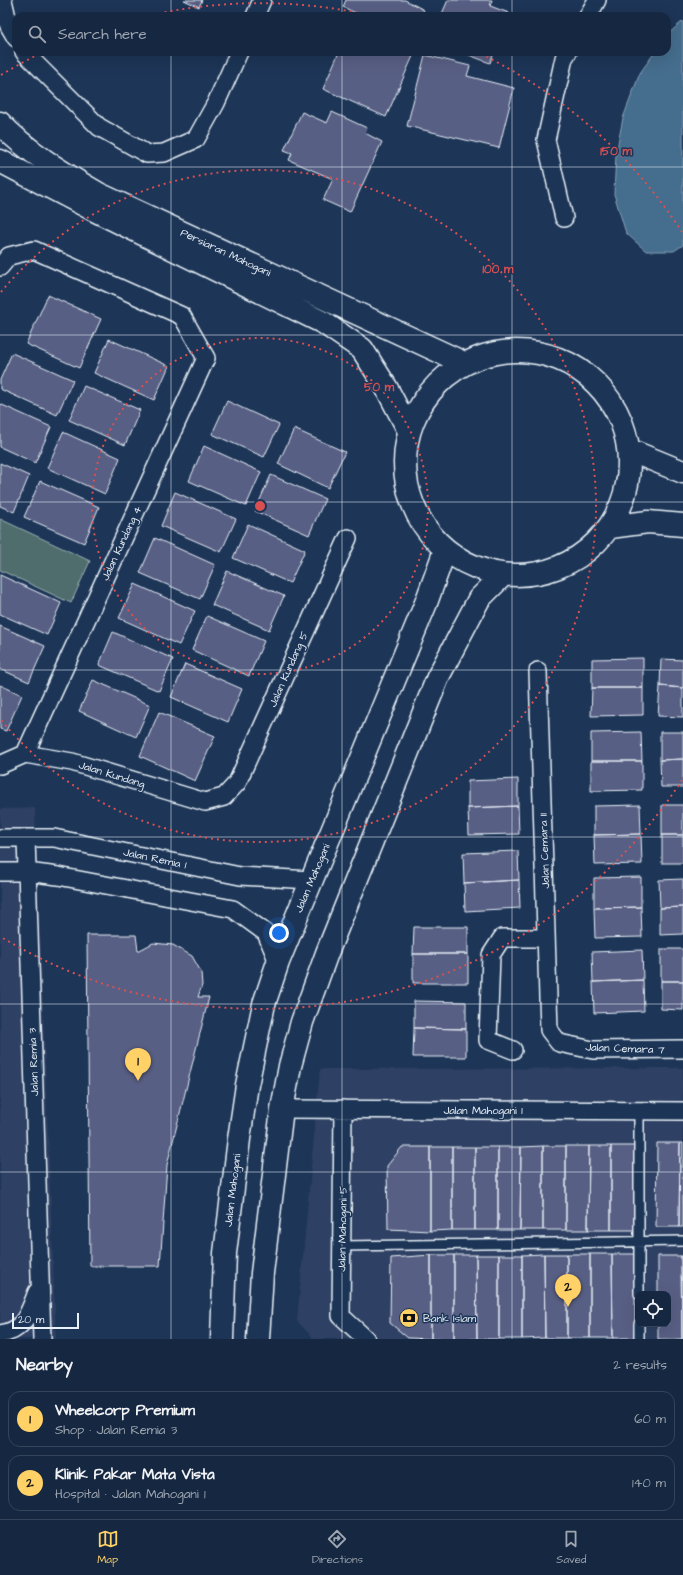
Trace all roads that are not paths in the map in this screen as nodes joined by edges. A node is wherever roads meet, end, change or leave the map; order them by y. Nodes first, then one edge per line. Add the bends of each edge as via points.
1 (3, 0) edge
2 (262, 0) edge
3 (597, 0) edge
4 (257, 12) edge
5 (590, 12) edge
6 (12, 31) edge
7 (28, 56) edge
8 (237, 56) edge
9 (565, 56) edge
10 (0, 123) edge
11 (0, 161) edge
12 (564, 218) dead end
13 (5, 261) edge
14 (464, 363) junction
15 (409, 431) junction
16 (629, 450) junction
17 (683, 472) edge
18 (683, 525) edge
19 (610, 527) junction
20 (348, 538) dead end
21 (445, 550) junction
22 (503, 575) junction
23 (538, 671) dead end
24 (25, 754) junction
25 (0, 765) edge
26 (224, 797) joint
27 (0, 838) edge
28 (26, 838) junction
29 (0, 872) edge
30 (27, 872) junction
31 (311, 880) junction
32 (546, 938) junction
33 (278, 962) junction
34 (549, 1030) joint
35 (683, 1049) edge
36 (513, 1050) dead end
37 (282, 1109) junction
38 (343, 1109) junction
39 (639, 1111) junction
40 (683, 1111) edge
41 (638, 1241) junction
42 (683, 1241) edge
43 (342, 1246) junction
44 (39, 1286) junction
45 (639, 1291) edge
46 (639, 1327) edge
47 (0, 1334) edge
48 (42, 1339) edge
49 (222, 1339) edge
50 (258, 1339) edge
51 (366, 1339) edge
52 (639, 1339) edge

1 - 6 street
2 - 4 street
3 - 5 street
7 - 8 street via 99,128 147,154 164,153 196,139
9 - 12 street via 546,140
10 - 14 main road, Persiaran Mahogani via 24,145 99,194
11 - 15 main road, Persiaran Mahogani via 324,323 362,349
13 - 24 street, Jalan Kundang 4 via 34,250 182,316 206,358
14 - 15 main road via 445,375 430,392 418,410
14 - 16 main road via 499,351 535,350 570,362 599,384 620,414
15 - 21 main road via 405,475 410,496 418,517 430,535
16 - 17 main road
16 - 19 main road via 626,490
18 - 19 main road via 648,522
19 - 22 main road via 589,550 563,566 533,574
20 - 26 street, Jalan Kundang 5 via 237,783
21 - 22 main road via 472,567
21 - 31 main road, Jalan Mahogani via 426,603
22 - 37 main road via 478,599 438,677 327,953 302,1022
23 - 32 street, Jalan Cemara 11
24 - 25 street
24 - 26 street, Jalan Kundang via 72,762 205,802
27 - 28 street, Jalan Remia 1
28 - 30 street, Jalan Remia 3
28 - 31 street, Jalan Remia 1 via 54,838 240,876
29 - 30 street
30 - 33 street via 232,909 266,933
30 - 44 street, Jalan Remia 3
31 - 33 main road, Jalan Mahogani
32 - 34 street, Jalan Cemara 11
32 - 36 street via 502,938 491,955 488,1040
33 - 49 main road, Jalan Mahogani via 261,1019 240,1131 225,1253
34 - 35 street, Jalan Cemara 7 via 559,1043 593,1050
37 - 38 street, Jalan Mahogani 1
37 - 50 main road via 262,1273
38 - 39 street, Jalan Mahogani 1
38 - 43 street, Jalan Mahogani 5
39 - 40 street, Jalan Mahogani 1
39 - 41 lane
41 - 42 lane
41 - 43 lane
41 - 45 lane
43 - 51 street, Jalan Mahogani 5 via 341,1316
44 - 47 street, Jalan Remia 3 via 25,1322 11,1333
44 - 48 street, Jalan Remia 3
46 - 52 lane

